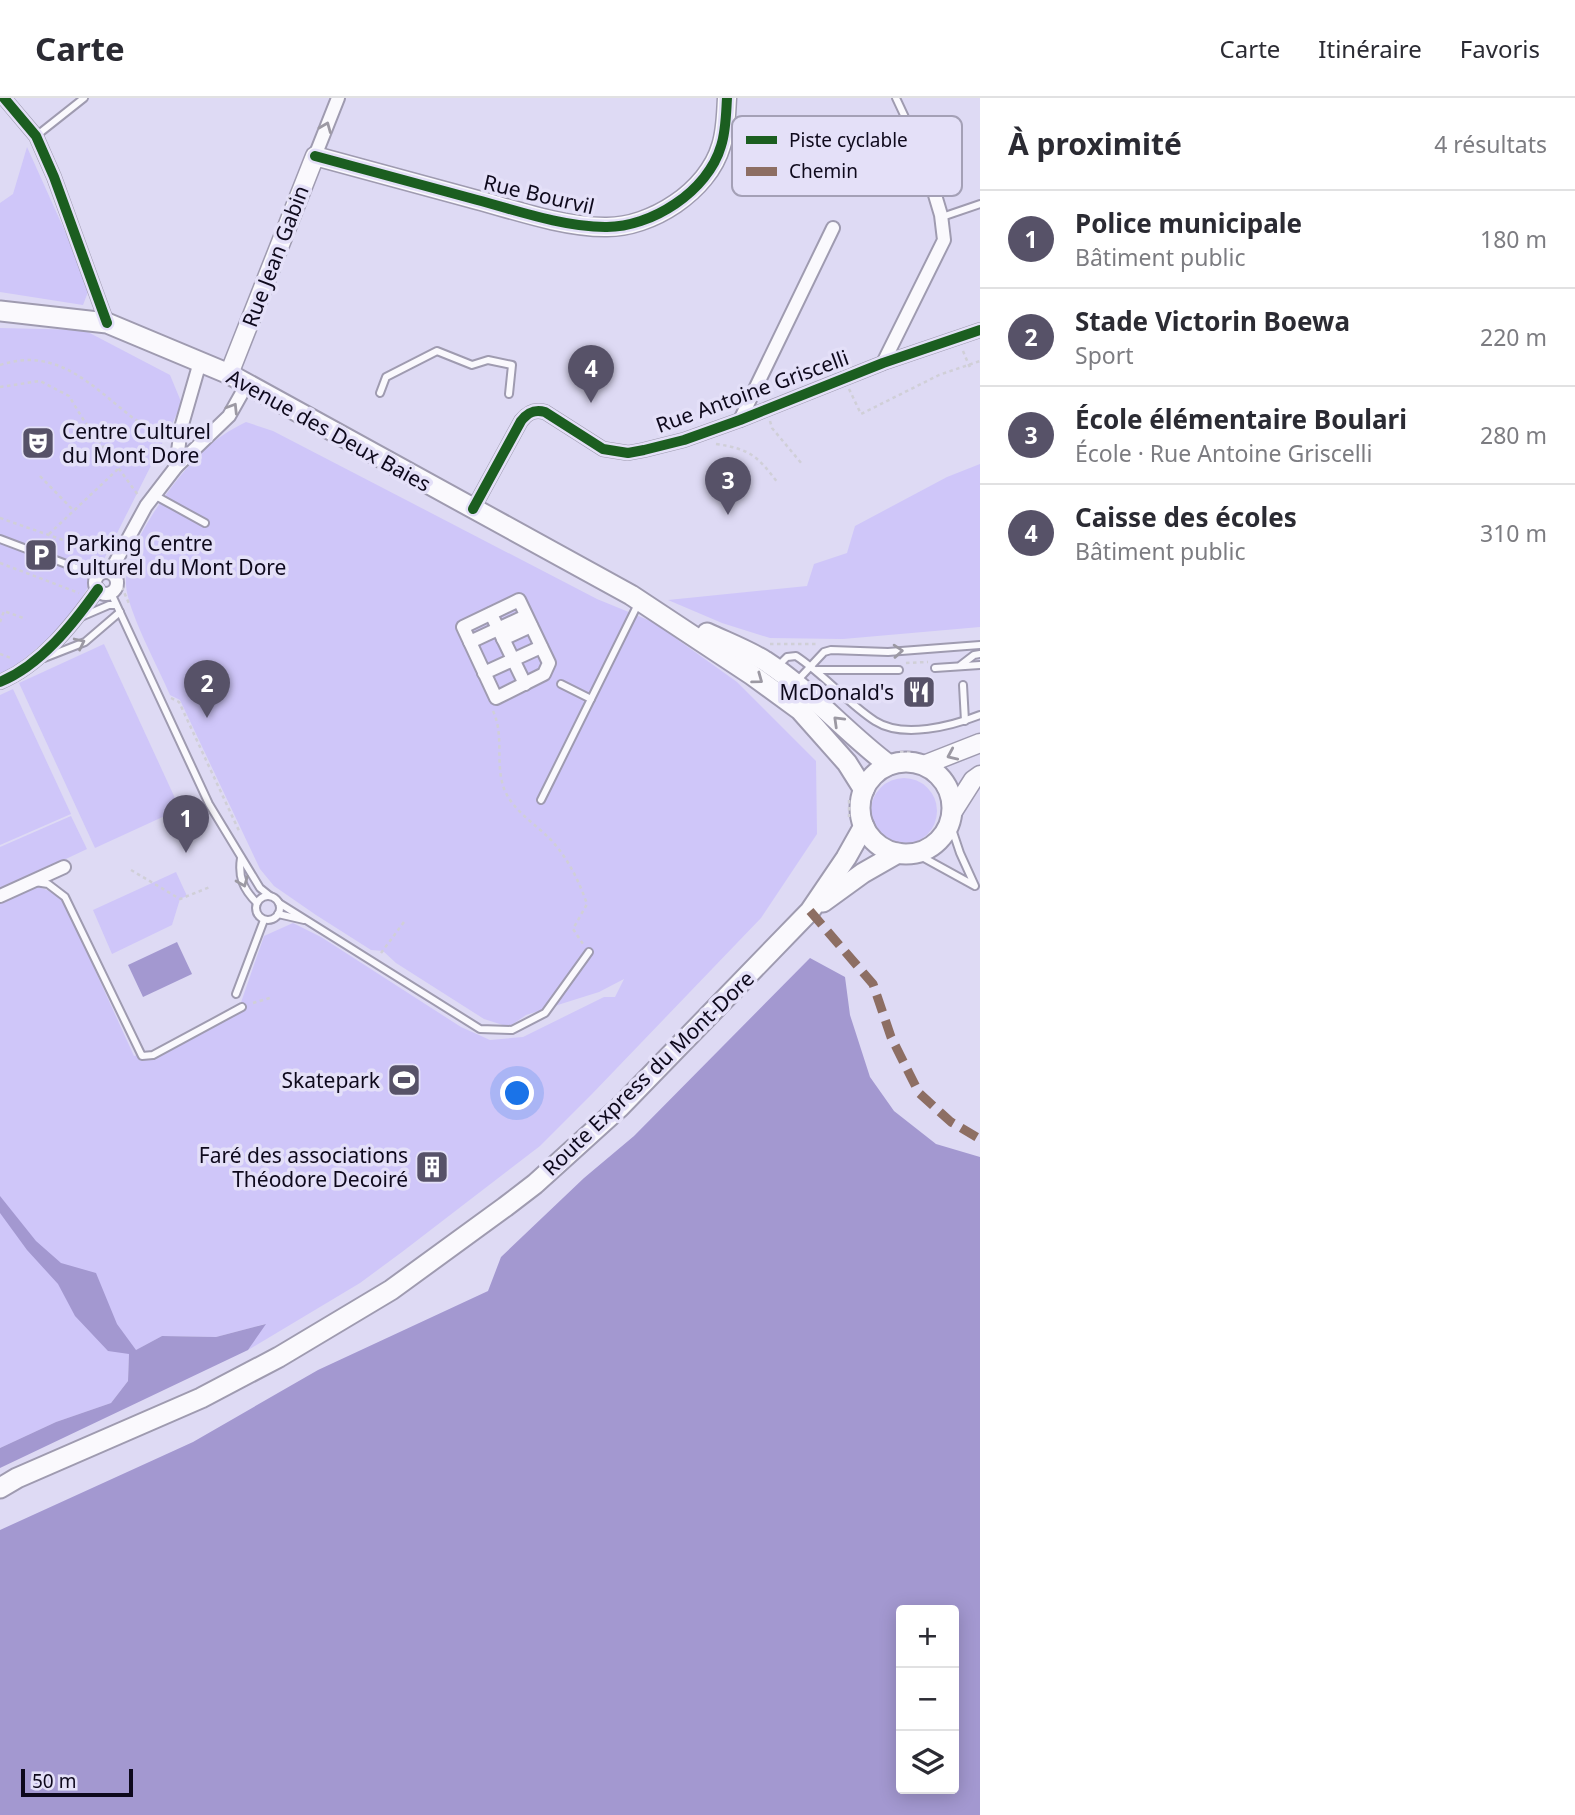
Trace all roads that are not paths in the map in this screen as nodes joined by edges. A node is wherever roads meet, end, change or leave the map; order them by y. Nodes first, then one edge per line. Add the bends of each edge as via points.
1 (4, 98) edge
2 (84, 98) edge
3 (338, 98) edge
4 (727, 98) edge
5 (896, 98) edge
6 (904, 116) edge
7 (36, 136) junction
8 (315, 156) junction
9 (936, 196) edge
10 (980, 204) edge
11 (942, 217) junction
12 (833, 228) dead end
13 (0, 311) edge
14 (107, 323) junction
15 (980, 330) edge
16 (200, 362) junction
17 (883, 363) junction
18 (229, 374) junction
19 (247, 384) junction
20 (380, 393) dead end
21 (509, 394) dead end
22 (740, 421) junction
23 (176, 467) junction
24 (149, 491) junction
25 (473, 509) junction
26 (205, 523) dead end
27 (0, 540) edge
28 (104, 589) junction
29 (640, 601) junction
30 (120, 612) junction
31 (491, 614) junction
32 (76, 619) junction
33 (529, 622) junction
34 (501, 634) junction
35 (470, 642) junction
36 (980, 645) edge
37 (541, 647) junction
38 (980, 654) edge
39 (513, 660) junction
40 (33, 662) junction
41 (980, 665) edge
42 (961, 667) junction
43 (814, 668) junction
44 (935, 668) dead end
45 (775, 669) junction
46 (899, 670) dead end
47 (484, 673) junction
48 (0, 682) edge
49 (525, 684) junction
50 (561, 684) dead end
51 (795, 684) junction
52 (963, 685) dead end
53 (507, 692) junction
54 (591, 699) junction
55 (980, 715) edge
56 (965, 721) junction
57 (980, 743) edge
58 (889, 765) junction
59 (924, 765) junction
60 (980, 775) edge
61 (857, 791) junction
62 (541, 800) dead end
63 (951, 818) junction
64 (857, 824) junction
65 (907, 853) junction
66 (241, 858) junction
67 (64, 867) dead end
68 (32, 881) junction
69 (0, 896) edge
70 (270, 896) junction
71 (257, 903) junction
72 (279, 903) junction
73 (810, 911) junction
74 (278, 914) junction
75 (264, 920) junction
76 (306, 921) junction
77 (589, 952) road end
78 (236, 994) dead end
79 (242, 1007) road end
80 (0, 1488) edge

1 - 7 street
2 - 7 lane
8 -> 3 street, Rue Jean Gabin
4 - 8 street, Rue Bourvil via 721,146 704,176 670,208 651,218 608,228 516,211
5 - 6 lane
7 - 14 street
8 - 18 street, Rue Jean Gabin
9 - 11 street
10 - 11 lane
11 - 17 street via 943,246
12 - 22 street
13 - 14 main road, Avenue des Deux Baies
14 - 16 main road, Avenue des Deux Baies
15 - 17 street, Rue Antoine Griscelli
16 - 18 main road, Avenue des Deux Baies
16 - 23 street via 181,428
17 - 22 street, Rue Antoine Griscelli
18 - 19 main road, Avenue des Deux Baies
23 -> 19 street via 229,416
19 - 25 main road, Avenue des Deux Baies
20 - 21 lane via 386,377 437,351 472,365 488,360 512,365
22 - 25 street, Rue Antoine Griscelli via 628,453 603,449 537,410 525,416
23 - 24 street
24 - 26 lane
24 - 28 street
25 - 29 main road, Avenue des Deux Baies
27 - 28 lane
28 - 30 lane
28 - 32 street
28 - 32 lane via 108,606
29 - 45 main road, Avenue des Deux Baies
29 - 54 lane
29 -> 61 main road, Avenue des Deux Baies via 800,710 841,754
40 -> 30 lane via 85,642
30 - 66 lane via 209,804
31 - 33 street via 519,600
31 - 34 street
31 - 35 street via 463,627
32 - 40 street
33 - 34 street
33 - 37 street
34 - 35 street
34 - 39 street
35 - 47 street
43 -> 36 lane via 824,652 831,650 888,652
37 - 39 street
37 - 49 street via 549,663 544,674
38 - 42 lane
39 - 47 street
39 - 49 street
39 - 53 street
40 - 48 street
41 - 42 lane
42 - 44 lane
43 - 45 lane via 796,656 787,657
43 - 46 lane
43 - 51 lane
43 - 56 lane via 877,723 931,729
45 - 51 main road, Avenue des Deux Baies
47 - 53 street via 496,698
49 - 53 street
50 - 54 lane
58 -> 51 main road, Avenue des Deux Baies
52 - 56 lane
54 - 62 lane
55 - 56 lane
57 -> 59 street
58 - 59 main road
58 - 61 main road
59 - 63 main road via 940,777 950,794
60 - 63 street via 972,780
61 - 64 main road
63 - 65 main road via 937,842
63 - 65 lane via 975,886
64 - 65 main road via 884,848
64 - 73 main road, Route Express du Mont-Dore via 846,858
65 - 73 main road, Route Express du Mont-Dore via 863,873
66 - 70 lane
66 -> 71 lane via 239,872 246,892
67 - 68 street
68 - 69 street
68 - 79 lane via 48,884 65,897 142,1056 153,1055
70 - 71 lane
70 - 72 lane
71 - 75 lane via 256,911
72 - 74 lane
72 - 76 lane
73 - 80 main road, Route Express du Mont-Dore via 620,1107 535,1184 435,1260 246,1375
74 - 75 lane
74 - 76 lane
75 - 78 lane
76 - 77 lane via 480,1029 512,1030 545,1013

